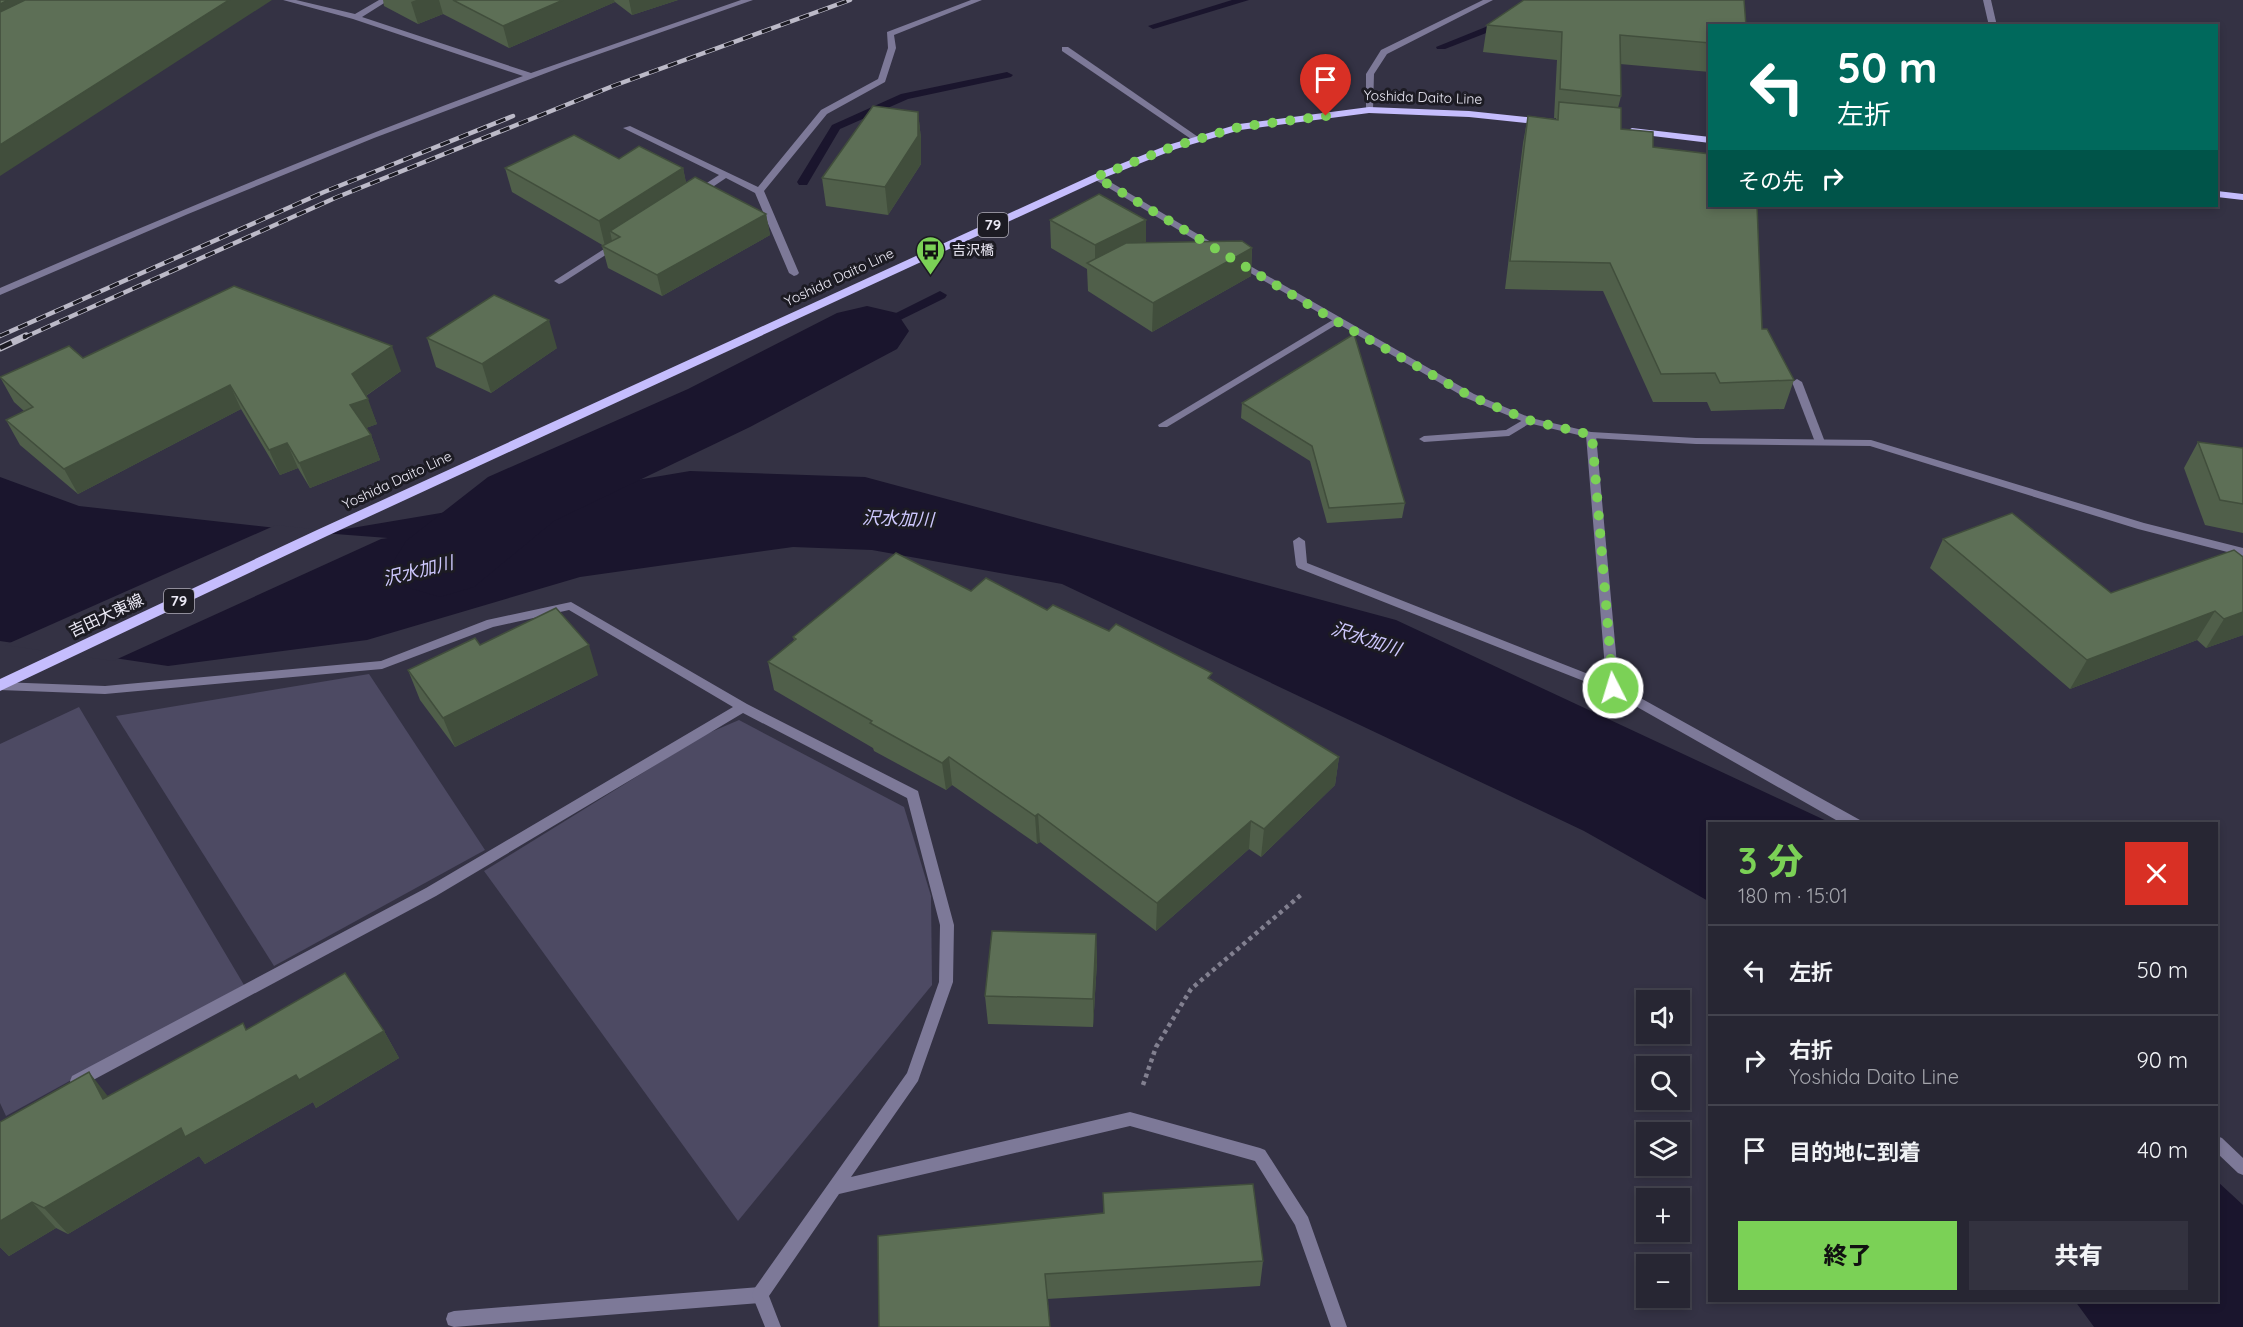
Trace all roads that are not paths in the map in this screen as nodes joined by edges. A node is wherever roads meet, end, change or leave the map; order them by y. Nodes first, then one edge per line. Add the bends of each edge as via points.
1 (287, 0) edge
2 (385, 0) edge
3 (749, 0) edge
4 (978, 0) edge
5 (1489, 0) edge
6 (1987, 0) edge
7 (356, 17) junction
8 (1993, 24) edge
9 (1065, 49) dead end
10 (531, 76) junction
11 (1370, 110) junction
12 (1561, 124) edge
13 (627, 128) dead end
14 (1618, 130) edge
15 (1197, 139) junction
16 (1708, 140) edge
17 (725, 175) junction
18 (1096, 177) junction
19 (759, 191) junction
20 (2218, 194) edge
21 (2243, 197) edge
22 (686, 200) edge
23 (627, 237) edge
24 (794, 273) dead end
25 (559, 281) dead end
26 (0, 292) edge
27 (1336, 321) junction
28 (1797, 382) dead end
29 (1528, 420) junction
30 (1163, 425) dead end
31 (1592, 435) junction
32 (1424, 439) dead end
33 (1820, 442) junction
34 (322, 533) joint
35 (1299, 541) dead end
36 (2243, 552) edge
37 (0, 686) edge
38 (1613, 688) junction
39 (743, 707) junction
40 (1851, 822) edge
41 (63, 1089) edge
42 (2218, 1144) edge
43 (2243, 1168) edge
44 (836, 1188) junction
45 (760, 1295) junction
46 (454, 1319) dead end
47 (773, 1327) edge
48 (1340, 1327) edge

1 - 7 street
2 - 7 street
3 - 10 street
4 - 19 street via 890,34 892,48 882,80 824,112
5 - 11 street via 1384,52 1370,74
6 - 8 street
7 - 10 street
9 - 15 street
10 - 26 street via 454,103 155,224
11 - 12 main road, Yoshida Daito Line / 79 via 1469,114
11 - 15 main road, Yoshida Daito Line / 79 via 1239,127
13 - 17 street
14 - 16 main road
15 - 18 main road, Yoshida Daito Line / 79
17 - 19 street
17 - 22 street
18 - 27 street
18 - 34 main road, Yoshida Daito Line / 79
19 - 24 street
20 - 21 main road
23 - 25 street
27 - 29 street via 1470,396
27 - 30 street
28 - 33 street
29 - 31 street
29 - 32 street via 1509,433
31 - 33 street
31 - 38 street
33 - 36 street via 1871,443 2142,526
34 - 37 main road, 吉田大東線 / 79
35 - 38 street via 1302,565
37 - 39 street via 105,690 382,665 491,623 571,606
38 - 40 street
39 - 41 street via 431,892
39 - 44 street via 913,795 947,926 946,982 913,1076
42 - 43 street
44 - 45 street
44 - 48 street via 1130,1119 1260,1155 1302,1222
45 - 46 street
45 - 47 street

